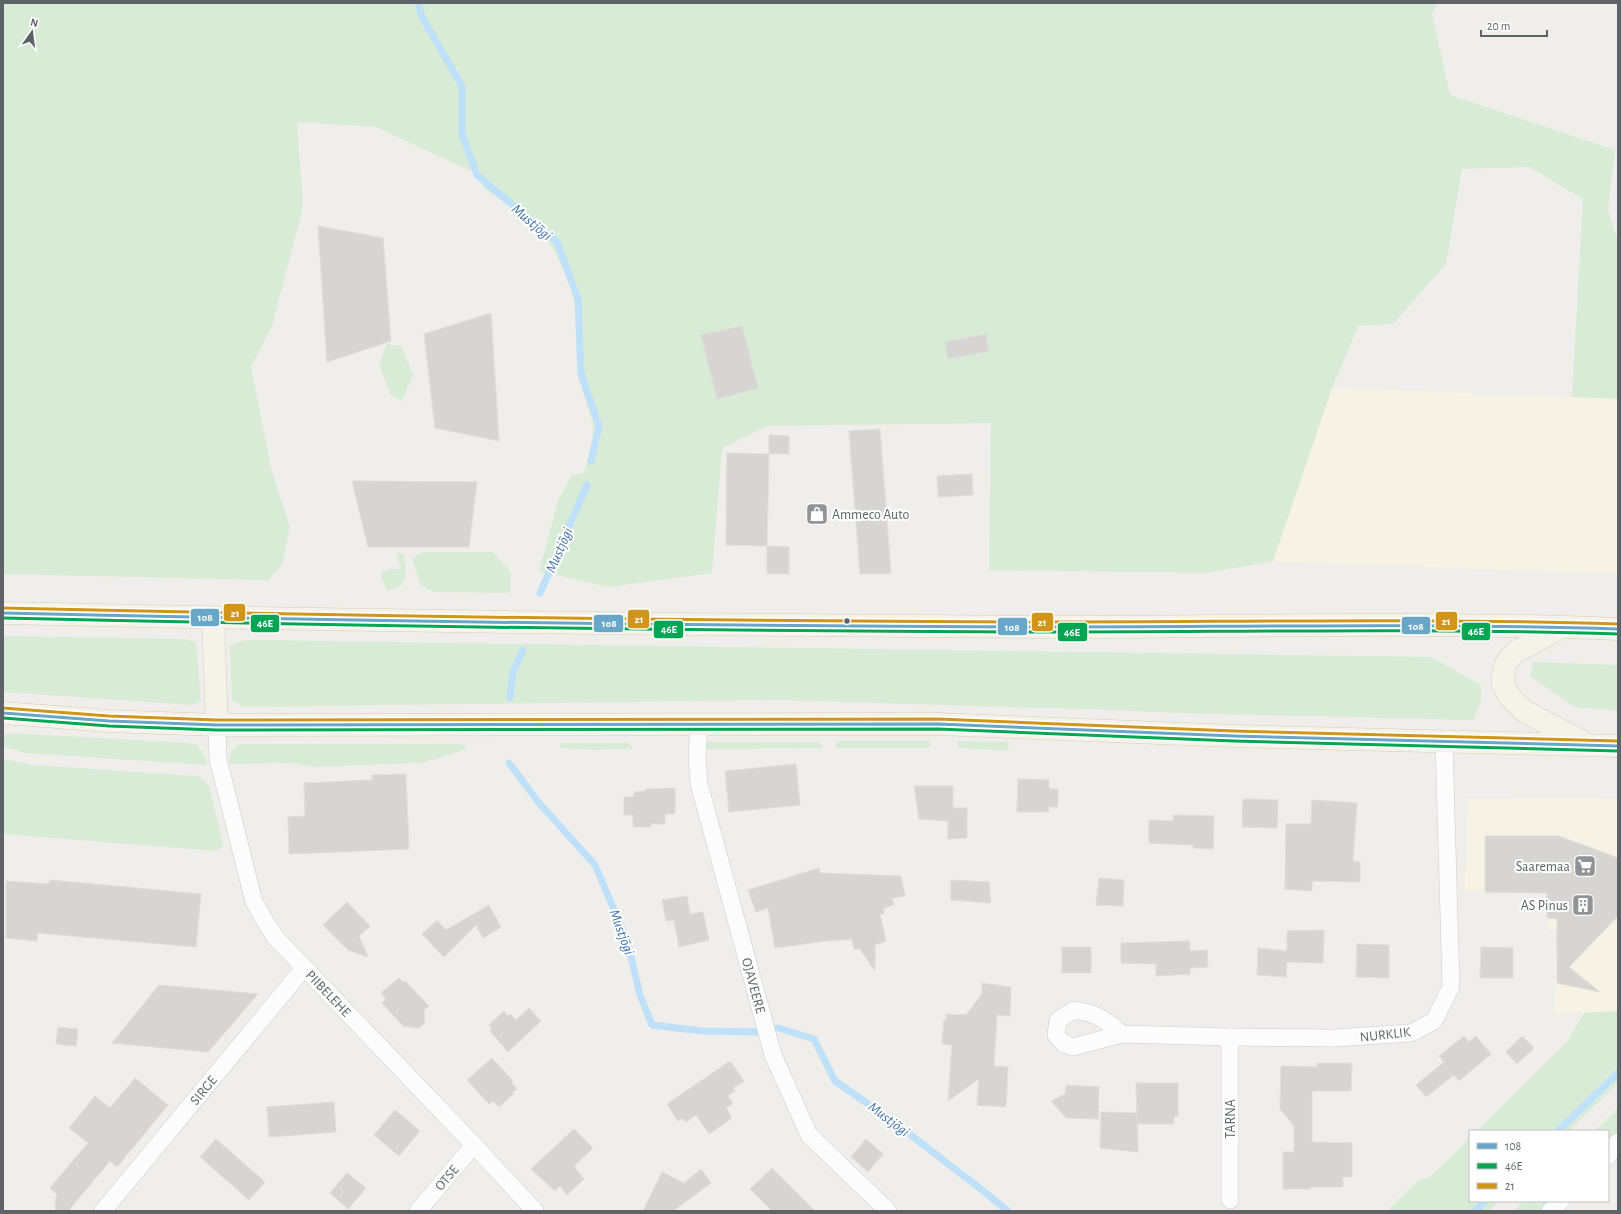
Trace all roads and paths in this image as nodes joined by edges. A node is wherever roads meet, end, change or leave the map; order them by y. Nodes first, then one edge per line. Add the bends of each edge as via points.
1 (3, 613) edge
2 (213, 618) junction
3 (1563, 626) junction
4 (1618, 629) edge
5 (3, 713) edge
6 (217, 725) junction
7 (699, 725) junction
8 (1444, 742) junction
9 (1590, 745) junction
10 (1618, 746) edge
11 (304, 968) junction
12 (1122, 1034) dead end
13 (1230, 1037) junction
14 (1618, 1142) edge
15 (474, 1145) junction
16 (1609, 1156) edge
17 (1609, 1158) edge
18 (1618, 1168) edge
19 (1230, 1200) dead end
20 (1560, 1202) edge
21 (103, 1211) edge
22 (418, 1211) edge
23 (535, 1211) edge
24 (888, 1211) edge
25 (1550, 1211) edge

1 - 2 main road
2 - 3 main road via 917,626
2 - 6 main road
3 - 4 main road
3 - 9 main road via 1514,653 1506,663 1503,685 1509,696 1524,711
5 - 6 main road via 109,721
6 - 7 main road
6 - 11 street, PIIBELEHE via 218,759 254,902 274,936
7 - 8 main road via 938,724
7 - 24 street, OJAVEERE via 696,755 699,784 772,1055 809,1135
8 - 9 main road
8 - 13 street, NURKLIK via 1451,987 1434,1021 1411,1033 1335,1038
9 - 10 main road
11 - 15 street, PIIBELEHE
11 - 21 street, SIRGE
12 - 13 street, NURKLIK
13 - 19 street, TARNA
14 - 16 street
15 - 22 street, OTSE
15 - 23 street, PIIBELEHE
17 - 18 street
20 - 25 street

